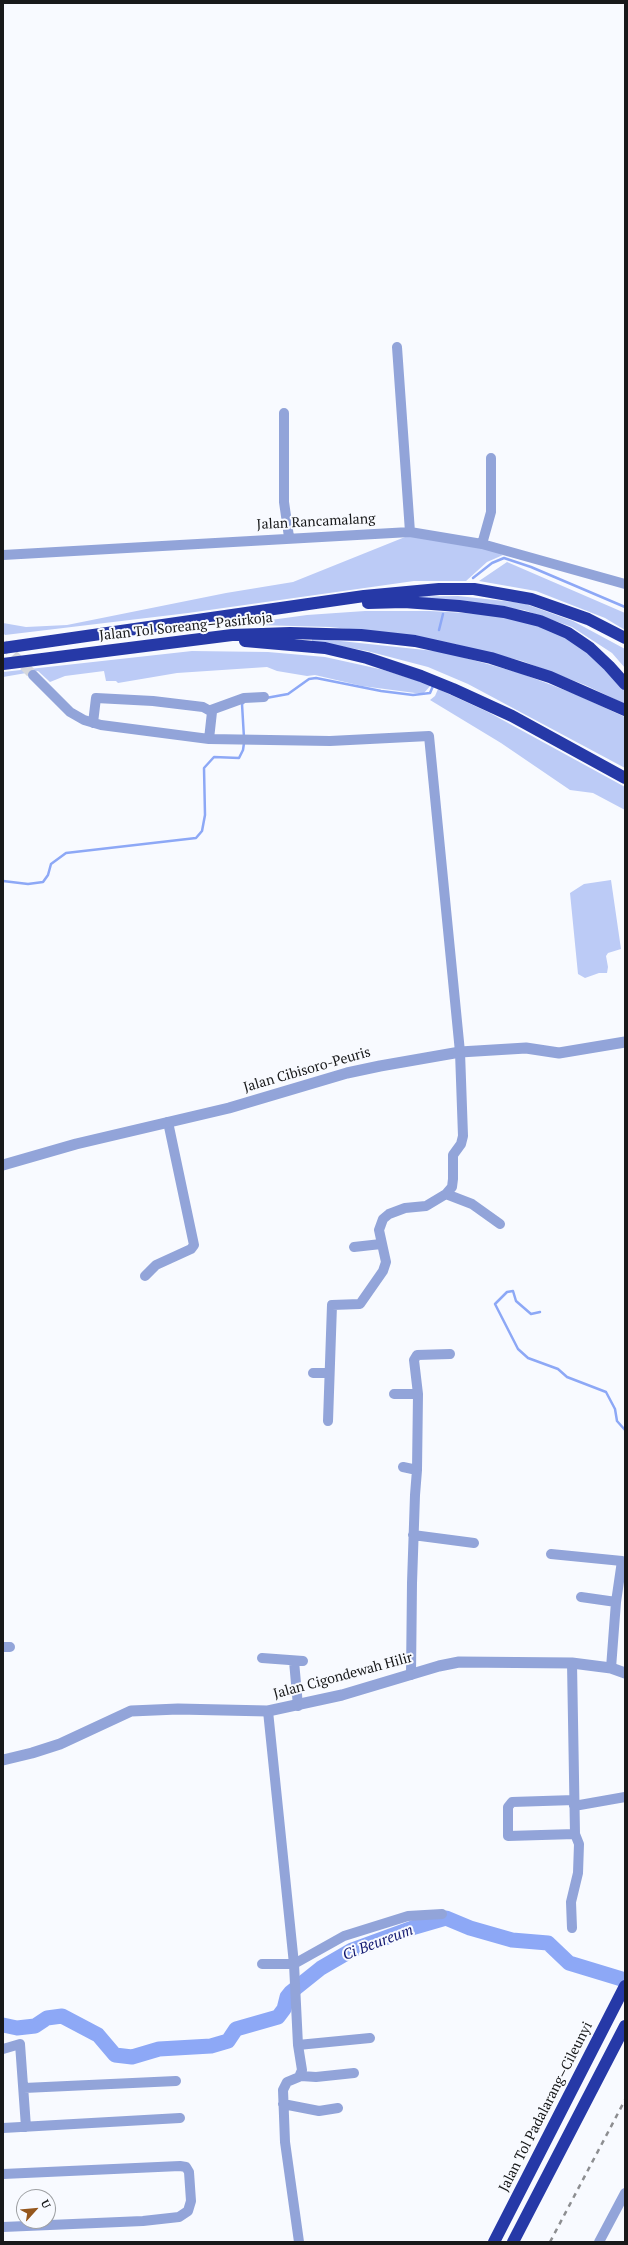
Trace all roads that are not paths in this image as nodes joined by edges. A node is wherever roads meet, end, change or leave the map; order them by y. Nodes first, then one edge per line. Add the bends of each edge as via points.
1 (397, 347) dead end
2 (284, 413) dead end
3 (492, 458) dead end
4 (410, 532) junction
5 (289, 537) junction
6 (482, 544) junction
7 (3, 555) edge
8 (625, 584) edge
9 (263, 612) junction
10 (625, 638) edge
11 (170, 641) junction
12 (3, 648) edge
13 (3, 664) edge
14 (33, 675) tunnel mouth
15 (625, 684) edge
16 (264, 697) dead end
17 (211, 710) junction
18 (625, 710) edge
19 (93, 723) junction
20 (208, 739) junction
21 (625, 778) edge
22 (625, 1042) edge
23 (460, 1052) junction
24 (168, 1122) junction
25 (3, 1165) edge
26 (446, 1194) junction
27 (500, 1224) dead end
28 (381, 1244) junction
29 (354, 1247) dead end
30 (145, 1276) dead end
31 (450, 1354) dead end
32 (313, 1373) dead end
33 (329, 1373) junction
34 (394, 1394) dead end
35 (418, 1394) junction
36 (328, 1421) dead end
37 (403, 1467) dead end
38 (417, 1470) junction
39 (413, 1535) junction
40 (474, 1543) dead end
41 (551, 1554) dead end
42 (623, 1576) edge
43 (581, 1596) dead end
44 (616, 1602) junction
45 (262, 1658) dead end
46 (572, 1662) junction
47 (611, 1668) junction
48 (625, 1673) edge
49 (411, 1675) junction
50 (298, 1706) junction
51 (268, 1711) junction
52 (3, 1760) edge
53 (625, 1798) edge
54 (574, 1803) junction
55 (575, 1834) junction
56 (442, 1914) dead end
57 (572, 1928) dead end
58 (262, 1964) dead end
59 (294, 1964) junction
60 (625, 1986) edge
61 (625, 2026) edge
62 (370, 2038) dead end
63 (298, 2045) junction
64 (3, 2050) edge
65 (354, 2073) dead end
66 (301, 2076) junction
67 (176, 2081) dead end
68 (24, 2088) junction
69 (283, 2104) junction
70 (338, 2108) dead end
71 (180, 2118) dead end
72 (26, 2127) junction
73 (3, 2128) edge
74 (3, 2174) edge
75 (625, 2193) edge
76 (3, 2227) edge
77 (298, 2242) edge
78 (494, 2242) edge
79 (513, 2242) edge
80 (599, 2242) edge

1 - 4 street
2 - 5 street via 284,502
3 - 6 street via 492,512
4 - 5 street, Jalan Rancamalang
4 - 6 street, Jalan Rancamalang
5 - 7 street, Jalan Rancamalang
6 - 8 street, Jalan Rancamalang
9 - 10 highway, Jalan Tol Soreang–Pasirkoja via 392,593 474,589 513,595 557,607
9 - 12 highway, Jalan Tol Soreang–Pasirkoja
9 - 15 highway via 359,603 404,602 504,612 540,621 568,634 600,656
11 - 13 highway, Jalan Tol Soreang–Pasirkoja
11 - 18 highway, Jalan Tol Soreang–Pasirkoja via 296,633 361,635 415,641 524,668
11 - 21 highway via 279,643 331,650 381,662 484,702
14 - 19 street via 70,712
16 - 17 street via 244,698
17 - 19 street via 153,701 96,698
17 - 20 street
19 - 20 street
20 - 23 street via 330,741 428,736
22 - 23 street, Jalan Cibisoro-Peuris via 559,1053 526,1048
23 - 24 street, Jalan Cibisoro-Peuris via 347,1073 229,1108
23 - 26 street via 463,1136 453,1155 454,1179
24 - 25 street, Jalan Cibisoro-Peuris
24 - 30 street via 194,1245 191,1249 156,1264
26 - 27 street via 472,1204
26 - 28 street via 426,1206 405,1208 389,1214 383,1219 380,1230
28 - 29 street
28 - 33 street via 385,1267 360,1304 332,1305
31 - 35 street via 415,1356
32 - 33 street
33 - 36 street
34 - 35 street
35 - 38 street
37 - 38 street
38 - 39 street
39 - 40 street
39 - 49 street
41 - 42 street via 620,1559 623,1564
42 - 44 street
43 - 44 street
44 - 47 street
45 - 50 street via 298,1661
46 - 47 street, Jalan Cigondewah Hilir
46 - 49 street, Jalan Cigondewah Hilir via 473,1661 438,1666
46 - 54 street
47 - 48 street, Jalan Cigondewah Hilir
49 - 50 street, Jalan Cigondewah Hilir
50 - 51 street, Jalan Cigondewah Hilir
51 - 52 street, Jalan Cigondewah Hilir via 135,1710 86,1730 60,1744
51 - 59 street
53 - 54 street
54 - 55 street
54 - 55 street via 512,1802 508,1807 508,1836
55 - 57 street via 579,1844 578,1873 571,1902
56 - 59 street via 408,1916 344,1936
58 - 59 street
59 - 63 street
60 - 78 highway, Jalan Tol Padalarang–Cileunyi
61 - 79 highway
62 - 63 street
63 - 66 street
64 - 68 street via 20,2044
65 - 66 street
66 - 69 street via 285,2084
67 - 68 street
68 - 72 street
69 - 70 street via 319,2112
69 - 77 street via 285,2142
71 - 72 street
72 - 73 street
74 - 76 street via 180,2166 186,2167 189,2172 191,2202 188,2211 179,2217
75 - 80 street

